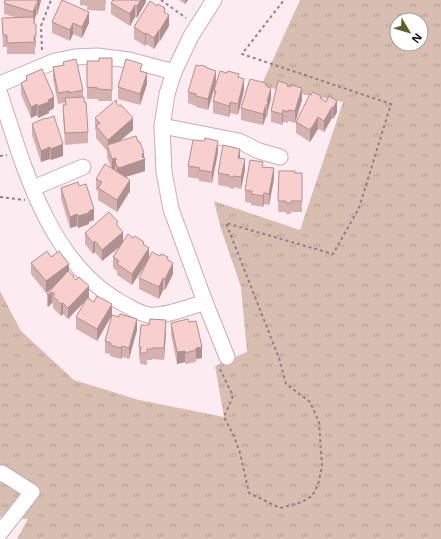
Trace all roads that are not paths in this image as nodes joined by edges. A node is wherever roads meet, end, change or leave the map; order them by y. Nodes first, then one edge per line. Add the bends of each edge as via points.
1 (214, 0) edge
2 (174, 72) junction
3 (0, 84) edge
4 (0, 94) edge
5 (162, 126) junction
6 (280, 157) dead end
7 (83, 168) dead end
8 (31, 194) junction
9 (205, 302) junction
10 (222, 360) road end
11 (0, 474) edge
12 (0, 533) edge

1 - 2 street via 191,36
2 - 3 street via 129,60 97,56 75,57 56,61
2 - 5 street
4 - 8 street
5 - 6 street via 239,141 259,151
5 - 9 street via 164,172 171,209
7 - 8 street
8 - 9 street via 82,273 115,300 149,315 164,314
9 - 10 street
11 - 12 street via 32,492

